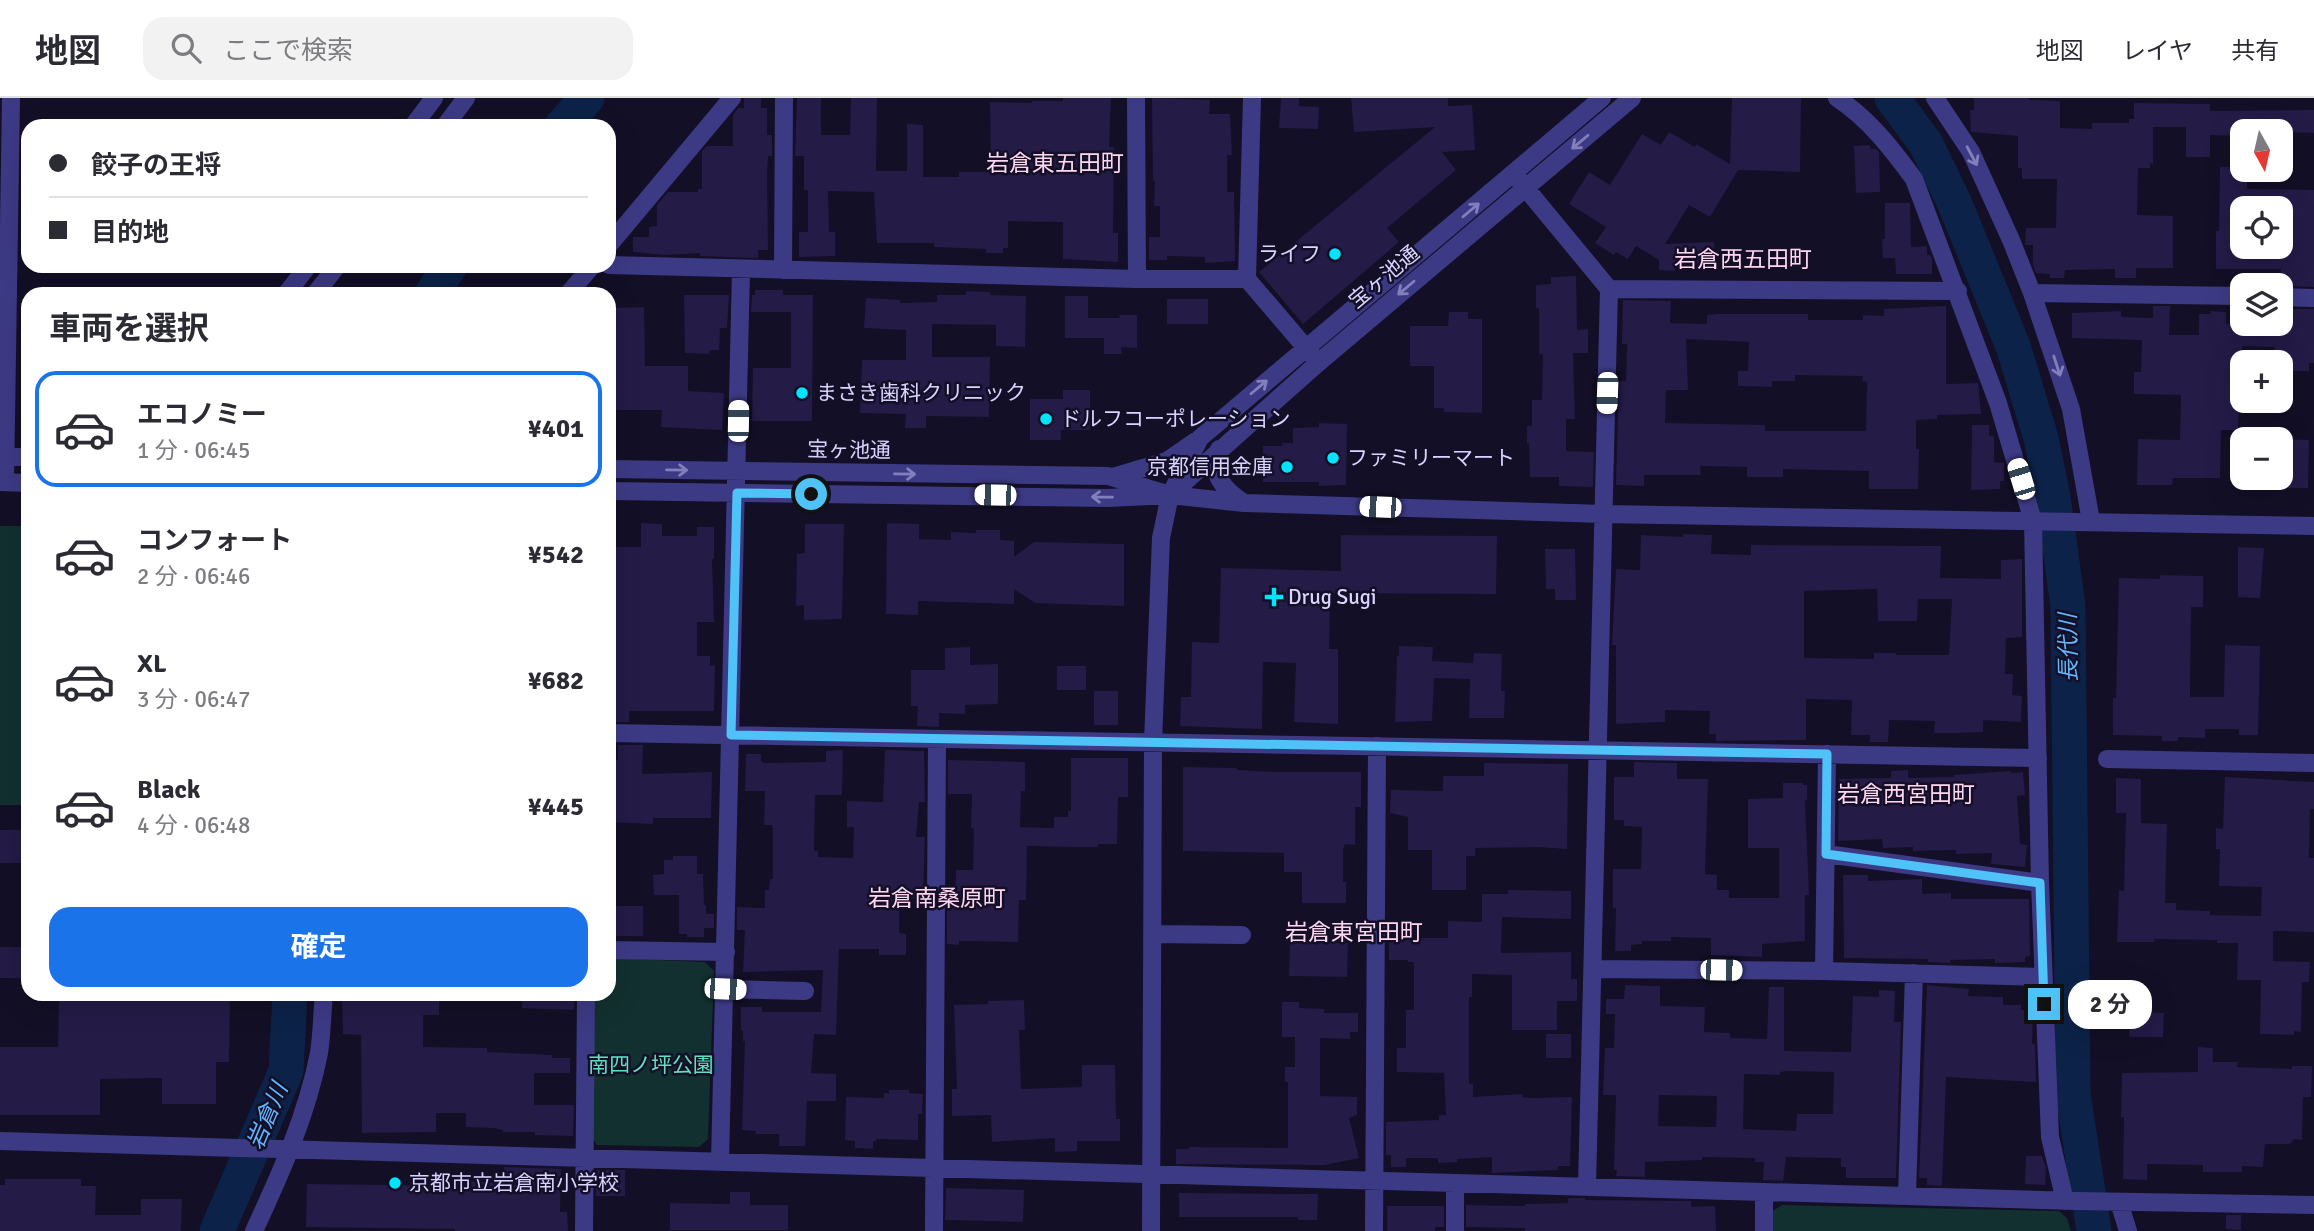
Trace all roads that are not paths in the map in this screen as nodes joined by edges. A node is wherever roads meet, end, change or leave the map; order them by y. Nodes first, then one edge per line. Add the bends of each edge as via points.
1 (11, 98) edge
2 (434, 98) edge
3 (467, 98) edge
4 (732, 98) edge
5 (784, 98) edge
6 (1136, 98) edge
7 (1252, 98) edge
8 (1602, 98) edge
9 (1632, 98) edge
10 (1838, 98) edge
11 (1935, 98) edge
12 (418, 119) edge
13 (450, 119) edge
14 (1519, 181) junction
15 (616, 237) edge
16 (4, 244) edge
17 (616, 265) edge
18 (741, 270) junction
19 (783, 270) junction
20 (302, 273) edge
21 (332, 273) edge
22 (586, 273) edge
23 (1137, 279) junction
24 (1247, 279) junction
25 (292, 287) edge
26 (320, 287) edge
27 (574, 287) edge
28 (1609, 289) junction
29 (1958, 292) junction
30 (2032, 293) junction
31 (2230, 296) edge
32 (2293, 297) edge
33 (2314, 298) edge
34 (1305, 348) junction
35 (1318, 362) junction
36 (1200, 438) junction
37 (1219, 449) junction
38 (3, 456) edge
39 (21, 457) edge
40 (616, 469) edge
41 (738, 471) junction
42 (1113, 477) junction
43 (3, 482) edge
44 (21, 483) edge
45 (616, 491) edge
46 (737, 493) junction
47 (1170, 495) junction
48 (1244, 503) junction
49 (1604, 514) junction
50 (2040, 521) junction
51 (2084, 521) junction
52 (2314, 526) edge
53 (616, 733) edge
54 (731, 735) junction
55 (937, 739) junction
56 (1153, 742) junction
57 (1377, 746) junction
58 (1598, 750) junction
59 (1827, 754) junction
60 (2038, 758) junction
61 (2107, 759) dead end
62 (2314, 763) edge
63 (1826, 854) junction
64 (2040, 883) junction
65 (1153, 934) junction
66 (1242, 936) dead end
67 (616, 950) edge
68 (726, 952) junction
69 (1592, 969) junction
70 (1824, 971) junction
71 (1914, 973) junction
72 (2043, 977) junction
73 (725, 989) junction
74 (804, 991) dead end
75 (323, 1001) edge
76 (586, 1001) edge
77 (0, 1141) edge
78 (291, 1150) junction
79 (585, 1158) junction
80 (720, 1162) junction
81 (934, 1168) junction
82 (1152, 1174) junction
83 (1375, 1181) junction
84 (1455, 1183) junction
85 (1587, 1187) junction
86 (1764, 1192) junction
87 (1907, 1196) junction
88 (2071, 1201) junction
89 (2115, 1202) junction
90 (2314, 1205) edge
91 (254, 1231) edge
92 (584, 1231) edge
93 (934, 1231) edge
94 (1152, 1231) edge
95 (1374, 1231) edge
96 (1455, 1231) edge
97 (1763, 1231) edge
98 (2128, 1231) edge

1 - 16 street
2 - 12 street
3 - 13 street
4 - 15 street
5 - 19 street
6 - 23 street
7 - 24 street
8 - 14 street, 宝ヶ池通
9 -> 14 street, 宝ヶ池通
10 - 29 street via 1855,110 1914,179
11 -> 30 street via 1971,152
14 - 28 street
34 -> 14 street, 宝ヶ池通
14 -> 35 street, 宝ヶ池通
16 - 38 street
17 - 18 street
18 - 19 street
18 - 41 street
19 - 23 street
20 - 25 street
21 - 26 street
22 - 27 street
23 - 24 street
24 - 34 street
28 - 29 street
28 - 49 street
29 - 50 street
30 - 31 street
30 -> 51 street via 2071,409
32 - 33 street
34 - 35 street
36 -> 34 street, 宝ヶ池通
35 - 37 street, 宝ヶ池通
36 - 42 street via 1167,461
36 - 47 street, 宝ヶ池通
37 - 47 street, 宝ヶ池通
37 - 48 street via 1216,470 1220,482
38 - 39 street
38 - 43 street
40 -> 41 street, 宝ヶ池通
41 -> 42 street, 宝ヶ池通
41 - 46 street
42 - 47 street, 宝ヶ池通
43 - 44 street
45 - 46 street, 宝ヶ池通
47 -> 46 street, 宝ヶ池通
46 - 54 street
47 - 48 street
47 - 56 street via 1161,538
48 - 49 street
49 - 50 street
49 - 58 street
50 - 51 street
50 - 60 street
51 - 52 street
53 - 54 street
54 - 55 street
54 - 68 street
55 - 56 street
55 - 81 street
56 - 57 street
56 - 65 street
57 - 58 street
57 - 83 street
58 - 59 street
58 - 69 street
59 - 60 street
59 - 63 street
60 - 64 street
61 - 62 street
63 - 64 street
63 - 70 street
64 - 72 street
65 - 66 street
65 - 82 street
67 - 68 street
68 - 73 street
69 - 70 street
69 - 85 street
70 - 71 street
71 - 72 street
71 - 87 street
72 - 88 street via 2050,1137
73 - 74 street
73 - 80 street
75 - 78 street via 319,1051
76 - 79 street
77 - 78 street
78 - 79 street
78 - 91 street
79 - 80 street
79 - 92 street
80 - 81 street
81 - 82 street
81 - 93 street
82 - 83 street
82 - 94 street
83 - 84 street
83 - 95 street
84 - 85 street
84 - 96 street
85 - 86 street
86 - 87 street
86 - 97 street
87 - 88 street
88 - 89 street
89 - 90 street
89 - 98 street

